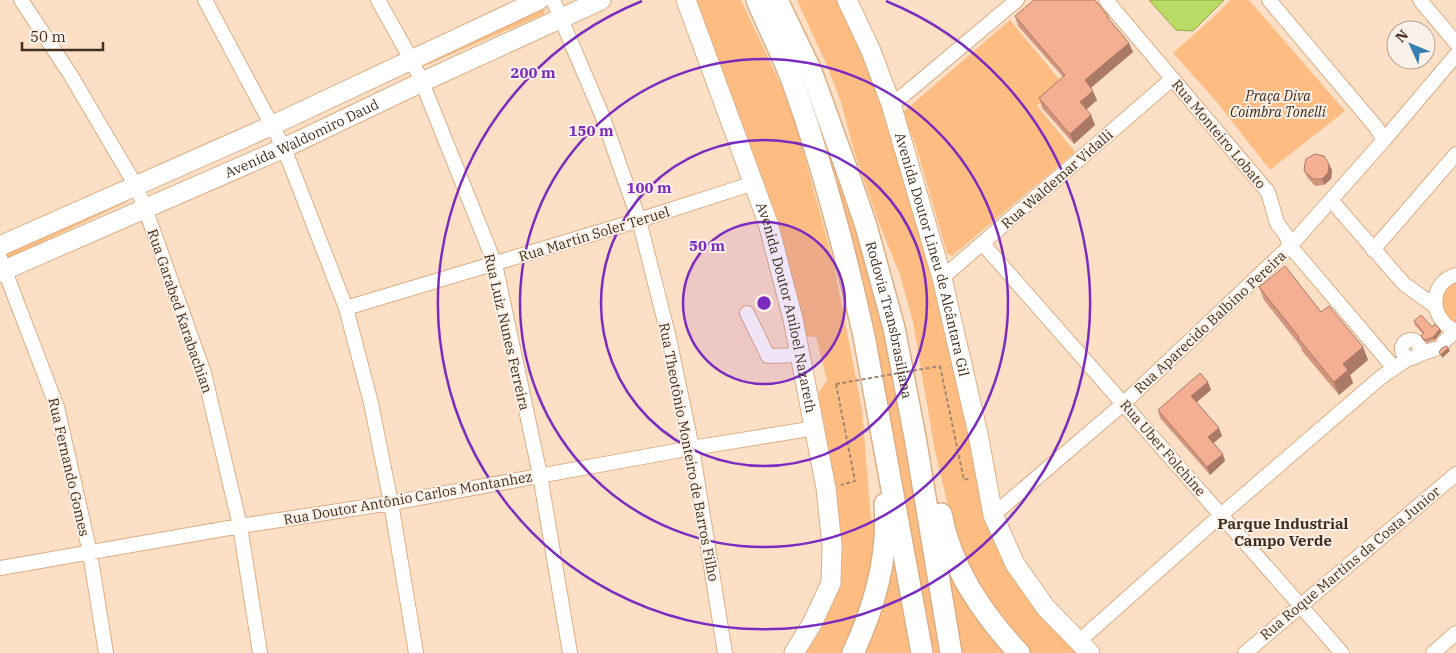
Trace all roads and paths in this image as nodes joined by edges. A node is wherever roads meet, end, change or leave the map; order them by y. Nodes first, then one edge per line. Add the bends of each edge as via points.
1 (21, 0) edge
2 (205, 0) edge
3 (378, 0) edge
4 (539, 0) edge
5 (553, 0) edge
6 (601, 0) edge
7 (686, 0) edge
8 (757, 0) edge
9 (777, 0) edge
10 (792, 0) edge
11 (847, 0) edge
12 (1017, 0) edge
13 (1106, 0) edge
14 (1269, 0) edge
15 (1420, 0) edge
16 (561, 18) junction
17 (1456, 43) edge
18 (1456, 55) edge
19 (412, 59) junction
20 (811, 71) junction
21 (1172, 79) junction
22 (422, 82) junction
23 (891, 104) junction
24 (273, 125) junction
25 (1384, 140) junction
26 (284, 148) junction
27 (1456, 154) edge
28 (754, 183) junction
29 (136, 186) junction
30 (1331, 200) junction
31 (145, 208) junction
32 (639, 220) junction
33 (983, 244) junction
34 (0, 246) edge
35 (1290, 246) junction
36 (1373, 250) junction
37 (495, 264) junction
38 (2, 267) edge
39 (1456, 275) edge
40 (942, 278) junction
41 (1437, 291) junction
42 (1422, 297) junction
43 (346, 308) junction
44 (747, 313) dead end
45 (1431, 320) junction
46 (1456, 331) edge
47 (1409, 350) junction
48 (800, 355) junction
49 (1392, 366) junction
50 (1123, 404) junction
51 (815, 428) junction
52 (915, 437) junction
53 (692, 448) junction
54 (886, 457) junction
55 (1456, 474) edge
56 (540, 476) junction
57 (964, 480) dead end
58 (855, 481) dead end
59 (391, 503) junction
60 (993, 515) junction
61 (1221, 515) junction
62 (240, 526) junction
63 (90, 553) junction
64 (0, 568) edge
65 (1301, 606) junction
66 (1456, 633) edge
67 (1084, 648) edge
68 (106, 653) edge
69 (260, 653) edge
70 (416, 653) edge
71 (570, 653) edge
72 (725, 653) edge
73 (794, 653) edge
74 (853, 653) edge
75 (922, 653) edge
76 (951, 653) edge
77 (1019, 653) edge
78 (1245, 653) edge
79 (1342, 653) edge
80 (1433, 653) edge

1 - 29 street, Rua Garabed Karabachian via 70,74
2 - 24 street
3 - 19 street, Rua Luiz Nunes Ferreira
4 - 19 main road, Avenida Waldomiro Daud
5 - 16 street, Rua Theotônio Monteiro de Barros Filho
6 - 16 main road, Avenida Waldomiro Daud
7 - 28 main road, Avenida Doutor Aniloel Nazareth
8 - 54 highway, Rodovia Transbrasiliana via 791,78 816,150 853,284
9 - 20 highway, Rodovia Transbrasiliana
10 - 20 highway via 812,51
11 - 23 main road, Avenida Doutor Lineu de Alcântara Gil
12 - 23 street
13 - 21 street, Rua Monteiro Lobato
14 - 25 street
15 - 17 street
16 - 22 main road, Avenida Waldomiro Daud
16 - 32 street, Rua Theotônio Monteiro de Barros Filho via 602,115
18 - 25 street, Rua Aparecido Balbino Pereira
19 - 22 street, Rua Luiz Nunes Ferreira
19 - 24 main road, Avenida Waldomiro Daud
20 - 52 highway, Rodovia Transbrasiliana via 866,226 894,328
21 - 33 street, Rua Waldemar Vidalli
21 - 35 street, Rua Monteiro Lobato via 1268,192 1277,222
22 - 26 main road, Avenida Waldomiro Daud
22 - 37 street, Rua Luiz Nunes Ferreira
23 - 40 main road, Avenida Doutor Lineu de Alcântara Gil
24 - 26 street
24 - 29 main road, Avenida Waldomiro Daud
25 - 30 street, Rua Aparecido Balbino Pereira
26 - 31 main road, Avenida Waldomiro Daud
26 - 43 street
27 - 36 street
28 - 32 street, Rua Martin Soler Teruel
28 - 48 main road, Avenida Doutor Aniloel Nazareth via 768,224
29 - 31 street, Rua Garabed Karabachian
29 - 34 main road, Avenida Waldomiro Daud
30 - 35 street, Rua Aparecido Balbino Pereira
30 - 36 street
31 - 38 main road, Avenida Waldomiro Daud
31 - 62 street, Rua Garabed Karabachian via 204,373
32 - 37 street, Rua Martin Soler Teruel
32 - 53 street, Rua Theotônio Monteiro de Barros Filho
33 - 40 street, Rua Waldemar Vidalli
33 - 50 street, Rua Uber Folchine
35 - 49 street, Rua Monteiro Lobato
35 - 50 street, Rua Aparecido Balbino Pereira
36 - 42 street via 1404,284
37 - 43 street, Rua Martin Soler Teruel
37 - 56 street, Rua Luiz Nunes Ferreira
38 - 63 street, Rua Fernando Gomes via 57,407
39 - 41 street via 1443,282
40 - 60 main road, Avenida Doutor Lineu de Alcântara Gil
41 - 42 street
41 - 45 street
42 - 45 street
43 - 59 street via 371,403
44 - 48 street via 768,356
45 - 46 street
45 - 47 street
46 - 47 street via 1439,346
47 - 49 street
48 - 51 main road, Avenida Doutor Aniloel Nazareth
49 - 61 street
50 - 60 street, Rua Aparecido Balbino Pereira
50 - 61 street, Rua Uber Folchine
51 - 53 street, Rua Doutor Antônio Carlos Montanhez
51 - 73 main road, Avenida Doutor Aniloel Nazareth via 832,545 831,583
52 - 76 highway, Rodovia Transbrasiliana
52 - 77 highway via 934,479 945,535 962,576 1001,634
53 - 56 street, Rua Doutor Antônio Carlos Montanhez
53 - 72 street, Rua Theotônio Monteiro de Barros Filho
54 - 74 highway via 882,476 884,554 877,594
54 - 75 highway, Rodovia Transbrasiliana
55 - 65 street, Rua Roque Martins da Costa Junior
56 - 59 street, Rua Doutor Antônio Carlos Montanhez
56 - 71 street, Rua Luiz Nunes Ferreira
57 - 58 path, bridge via 940,366 836,384
59 - 62 street, Rua Doutor Antônio Carlos Montanhez
59 - 70 street
60 - 67 main road, Avenida Doutor Lineu de Alcântara Gil via 1015,564 1046,608
61 - 65 street, Rua Uber Folchine
61 - 67 street
62 - 63 street, Rua Doutor Antônio Carlos Montanhez
62 - 69 street, Rua Garabed Karabachian
63 - 64 street, Rua Doutor Antônio Carlos Montanhez
63 - 68 street, Rua Fernando Gomes
65 - 78 street, Rua Roque Martins da Costa Junior
65 - 79 street, Rua Uber Folchine
66 - 80 street

